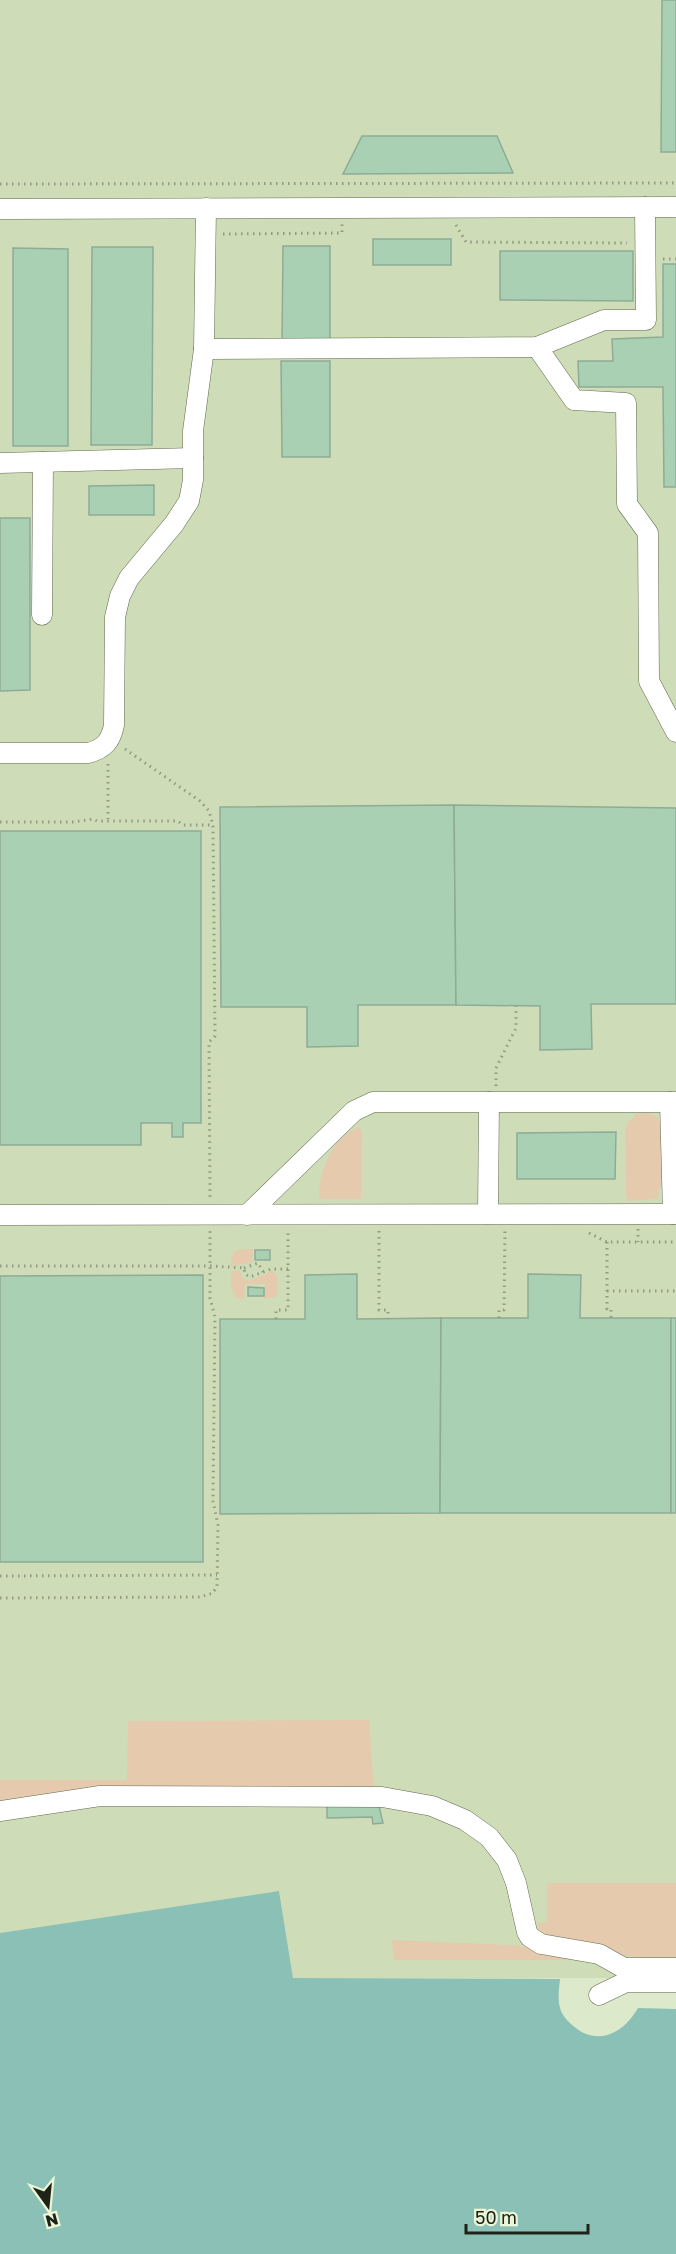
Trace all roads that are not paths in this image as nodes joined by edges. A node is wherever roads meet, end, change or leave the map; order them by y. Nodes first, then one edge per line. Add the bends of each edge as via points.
1 (645, 207) junction
2 (676, 207) edge
3 (0, 208) edge
4 (206, 208) junction
5 (537, 347) junction
6 (204, 348) junction
7 (193, 458) junction
8 (43, 462) junction
9 (0, 463) edge
10 (42, 615) dead end
11 (676, 732) edge
12 (0, 753) edge
13 (489, 1102) junction
14 (673, 1102) edge
15 (488, 1214) junction
16 (675, 1214) edge
17 (0, 1215) edge
18 (247, 1215) junction
19 (0, 1811) edge
20 (676, 1968) edge
21 (676, 1982) edge
22 (598, 1995) dead end

1 - 2 street
1 - 4 street
1 - 5 street via 646,320 604,320
3 - 4 street
4 - 6 street
5 - 6 street
5 - 11 street via 574,400 626,403 627,504 648,533 649,681
6 - 7 street
7 - 8 street
7 - 12 street via 189,501 129,578 120,596 115,617 114,725 109,741 88,753
8 - 9 street
8 - 10 street
13 - 14 street
13 - 15 street
13 - 18 street via 373,1102 354,1111
14 - 16 street
15 - 16 street
15 - 18 street
17 - 18 street
19 - 20 street via 100,1796 382,1797 432,1806 465,1820 489,1837 507,1860 528,1932 536,1941 599,1954 624,1968
21 - 22 street via 626,1982

